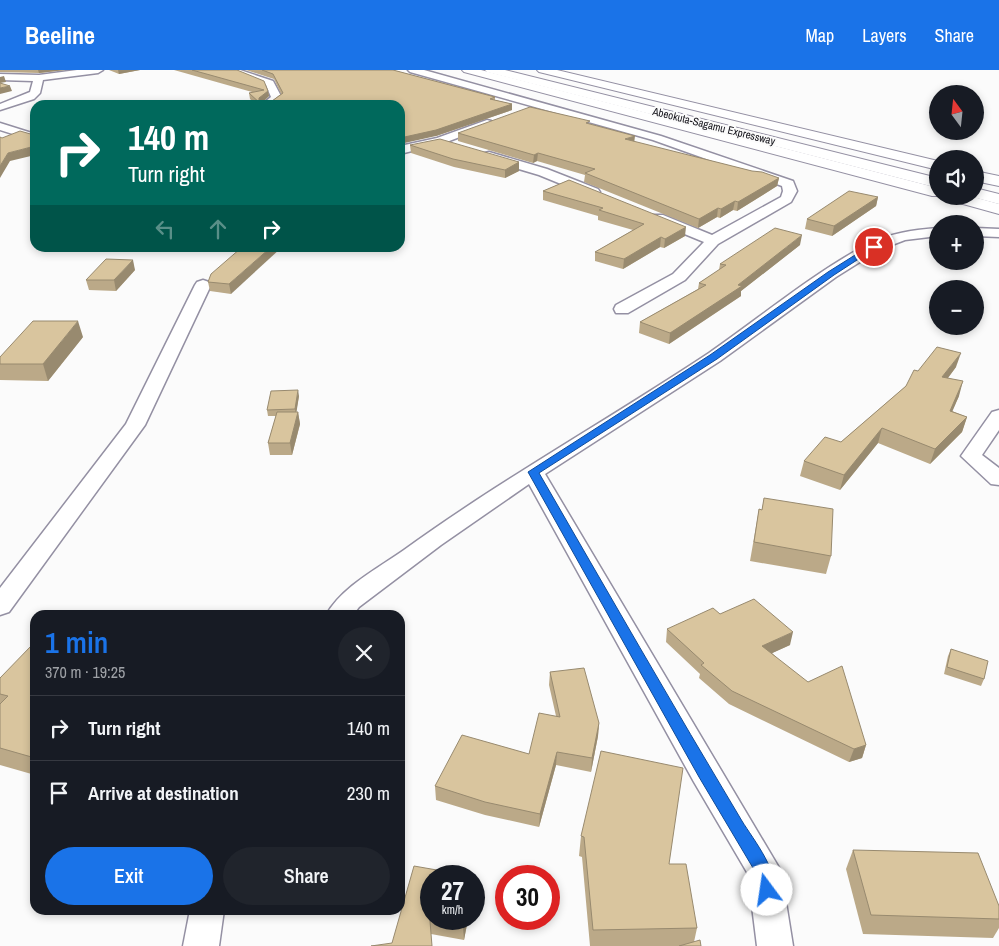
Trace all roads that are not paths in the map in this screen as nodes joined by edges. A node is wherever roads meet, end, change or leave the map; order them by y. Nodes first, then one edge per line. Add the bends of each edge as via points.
1 (98, 70) edge
2 (231, 70) edge
3 (413, 70) edge
4 (468, 70) edge
5 (491, 70) edge
6 (519, 70) edge
7 (544, 70) edge
8 (0, 77) edge
9 (39, 78) junction
10 (572, 87) junction
11 (274, 100) edge
12 (539, 106) junction
13 (0, 107) edge
14 (521, 112) edge
15 (496, 121) edge
16 (0, 126) edge
17 (30, 136) edge
18 (440, 141) junction
19 (459, 147) edge
20 (405, 149) edge
21 (477, 152) edge
22 (929, 164) edge
23 (929, 174) edge
24 (984, 178) edge
25 (929, 181) edge
26 (999, 181) edge
27 (984, 188) edge
28 (929, 190) edge
29 (999, 192) edge
30 (984, 195) edge
31 (604, 196) edge
32 (999, 199) edge
33 (984, 205) edge
34 (999, 209) edge
35 (648, 214) edge
36 (984, 232) edge
37 (929, 233) edge
38 (999, 233) edge
39 (713, 241) junction
40 (203, 284) dead end
41 (622, 309) dead end
42 (999, 416) edge
43 (533, 472) junction
44 (999, 479) edge
45 (0, 606) edge
46 (343, 610) edge
47 (206, 915) edge
48 (201, 946) edge
49 (775, 946) edge

1 - 9 street
2 - 11 street via 270,83 277,98
3 - 12 street
4 - 10 main road
5 - 10 main road, Abeokuta-Sagamu Expressway
6 - 10 main road, Abeokuta-Sagamu Expressway
7 - 10 main road
8 - 9 street
9 - 13 street via 35,93 30,97
10 - 22 main road
10 - 23 main road, Abeokuta-Sagamu Expressway
10 - 25 main road, Abeokuta-Sagamu Expressway
10 - 28 main road
12 - 14 street
12 - 39 street via 657,138 788,184 790,191 786,199
15 - 18 street
16 - 17 street
18 - 19 street
18 - 20 street
21 - 31 street via 543,172
24 - 26 main road
27 - 29 main road
30 - 32 main road
33 - 34 main road
35 - 39 street
36 - 38 street
37 - 43 street via 902,236 874,247 714,357
39 - 41 street via 679,277
40 - 45 street via 135,424
42 - 44 street via 971,456
43 - 46 street via 433,540 350,601
43 - 49 street via 764,871
47 - 48 street

